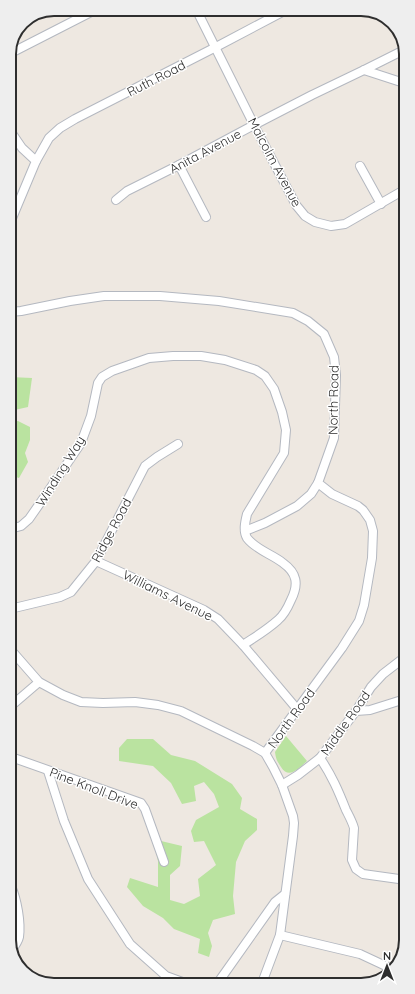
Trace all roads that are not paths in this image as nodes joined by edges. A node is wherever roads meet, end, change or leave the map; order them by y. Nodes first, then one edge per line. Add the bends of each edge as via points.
1 (81, 16) edge
2 (200, 16) edge
3 (275, 16) edge
4 (216, 48) junction
5 (16, 50) edge
6 (399, 53) edge
7 (364, 70) junction
8 (399, 83) edge
9 (254, 125) junction
10 (16, 139) edge
11 (36, 161) junction
12 (179, 165) junction
13 (360, 166) dead end
14 (399, 193) edge
15 (116, 200) dead end
16 (381, 204) junction
17 (16, 209) edge
18 (206, 217) dead end
19 (16, 311) edge
20 (178, 444) dead end
21 (318, 483) junction
22 (16, 527) edge
23 (245, 531) junction
24 (96, 561) junction
25 (16, 608) edge
26 (243, 645) junction
27 (16, 656) edge
28 (399, 662) edge
29 (39, 682) junction
30 (399, 701) edge
31 (16, 702) edge
32 (297, 709) junction
33 (356, 712) junction
34 (265, 753) junction
35 (320, 758) junction
36 (16, 759) edge
37 (48, 771) junction
38 (282, 785) junction
39 (164, 862) dead end
40 (399, 879) edge
41 (285, 894) junction
42 (16, 903) edge
43 (280, 936) junction
44 (16, 943) edge
45 (388, 967) edge
46 (172, 978) edge
47 (221, 978) edge
48 (264, 978) edge

1 - 5 street
2 - 4 street, Malcolm Avenue
3 - 4 street, Ruth Road
4 - 9 street, Malcolm Avenue
4 - 11 street, Ruth Road via 60,128 50,138
6 - 7 street, Anita Avenue
7 - 8 street
7 - 9 street, Anita Avenue
9 - 12 street, Anita Avenue
9 - 16 street, Malcolm Avenue via 296,205 305,216 315,222 332,226 345,224
10 - 11 street
11 - 17 street
12 - 15 street, Anita Avenue via 127,191
12 - 18 street
13 - 16 street
14 - 16 street, Malcolm Avenue
19 - 21 street, North Road via 104,296 160,296 227,302 293,313 308,321 324,334 334,357 336,375 334,438
20 - 24 street, Ridge Road via 145,466
21 - 23 street via 311,494 297,506
21 - 32 street, North Road via 332,494 358,506 367,515 373,531 372,558 359,621
22 - 23 street, Winding Way via 29,519 81,443 102,377 150,358 202,356 225,360 256,370 265,376 274,389 282,412 286,430 284,453 248,514
23 - 26 street via 253,544 290,569 296,580 296,587 290,604 279,619
24 - 25 street, Ridge Road via 71,592
24 - 26 street, Williams Avenue via 204,610 218,619
26 - 32 street, Williams Avenue
27 - 29 street
28 - 33 street, Middle Road via 370,687
29 - 31 street
29 - 34 street via 81,702 135,702 181,710
30 - 33 street
32 - 34 street, North Road
33 - 35 street, Middle Road
34 - 38 street
35 - 38 street, Middle Road
35 - 40 street via 338,788 354,828 352,860 356,869 363,874
36 - 37 street, Pine Knoll Drive
37 - 39 street, Pine Knoll Drive via 141,803
37 - 46 street via 64,821 88,879 130,944
38 - 41 street via 294,823
41 - 43 street
41 - 47 street via 275,902
42 - 44 street via 19,918 19,938
43 - 45 street via 360,954
43 - 48 street

